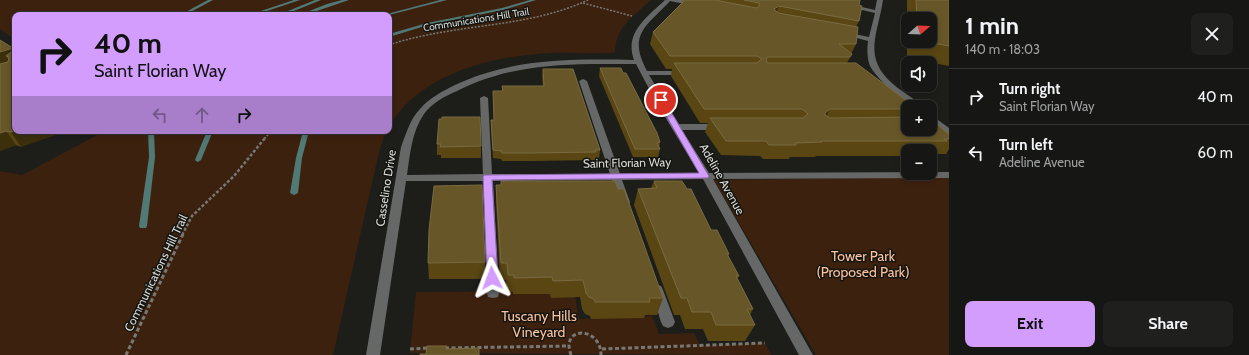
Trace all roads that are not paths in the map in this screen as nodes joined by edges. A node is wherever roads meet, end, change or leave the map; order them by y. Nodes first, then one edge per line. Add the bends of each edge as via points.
1 (668, 0) edge
2 (673, 0) edge
3 (880, 0) edge
4 (698, 5) edge
5 (844, 5) edge
6 (878, 12) junction
7 (839, 33) edge
8 (872, 40) junction
9 (639, 62) junction
10 (645, 73) junction
11 (693, 73) edge
12 (583, 81) dead end
13 (484, 98) dead end
14 (909, 100) edge
15 (937, 122) edge
16 (677, 127) junction
17 (727, 128) edge
18 (946, 129) edge
19 (949, 175) edge
20 (705, 176) junction
21 (488, 177) junction
22 (616, 177) junction
23 (401, 178) junction
24 (630, 214) edge
25 (653, 279) edge
26 (493, 293) dead end
27 (668, 322) dead end
28 (373, 355) edge
29 (806, 355) edge

1 - 9 street, Adeline Avenue via 636,36 635,52
2 - 4 street
3 - 6 street
5 - 6 street
6 - 8 street
7 - 8 street
8 - 14 street via 871,60 874,73
9 - 10 street, Adeline Avenue
9 - 23 street, Casselino Drive via 529,64 466,82 434,100 422,111 411,131
10 - 11 street
10 - 16 street, Adeline Avenue
12 - 22 street
13 - 21 street
15 - 18 street
16 - 17 street
16 - 20 street, Adeline Avenue
19 - 20 street, Saint Florian Way
20 - 22 street, Saint Florian Way
20 - 29 street, Adeline Avenue
21 - 22 street, Saint Florian Way
21 - 23 street, Saint Florian Way
21 - 26 street
22 - 24 street
23 - 28 street, Casselino Drive
25 - 27 street

